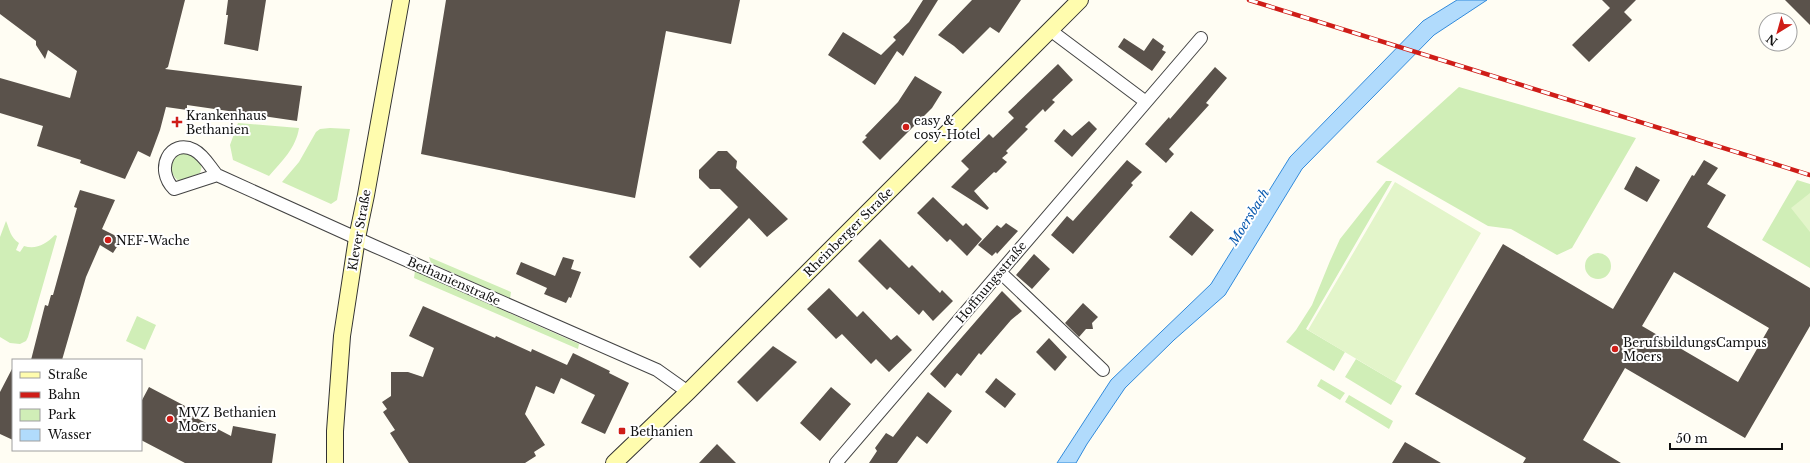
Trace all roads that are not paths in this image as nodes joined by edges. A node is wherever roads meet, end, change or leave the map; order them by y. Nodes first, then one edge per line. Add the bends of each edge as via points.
1 (401, 0) edge
2 (1080, 0) edge
3 (1050, 30) junction
4 (1201, 38) dead end
5 (1146, 102) junction
6 (217, 175) junction
7 (356, 238) junction
8 (1000, 272) junction
9 (1103, 370) dead end
10 (688, 392) junction
11 (335, 463) edge
12 (614, 463) edge
13 (836, 463) edge

1 - 7 main road, Klever Straße
2 - 3 main road, Rheinberger Straße
3 - 5 street
3 - 10 main road, Rheinberger Straße
4 - 5 street, Hoffnungsstraße
5 - 8 street, Hoffnungsstraße
6 - 6 street, Bethanienstraße via 201,155 187,147 179,147 172,152 164,167 167,180 174,189
6 - 7 street, Bethanienstraße
7 - 10 street, Bethanienstraße via 657,370
7 - 11 main road, Klever Straße via 342,336
8 - 9 street
8 - 13 street, Hoffnungsstraße
10 - 12 main road, Rheinberger Straße

